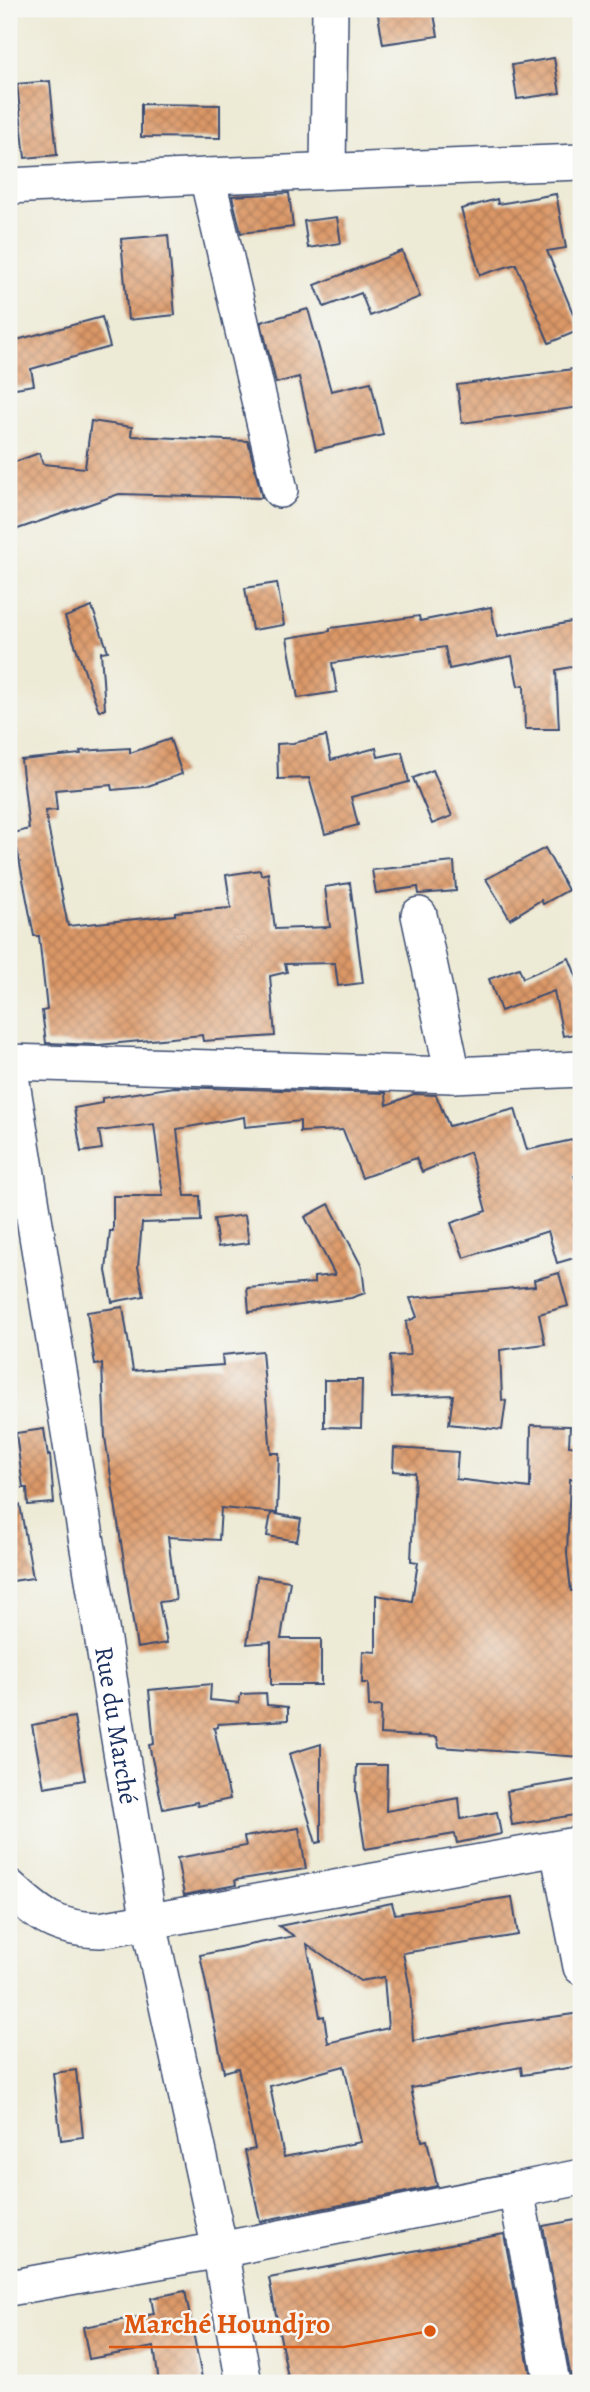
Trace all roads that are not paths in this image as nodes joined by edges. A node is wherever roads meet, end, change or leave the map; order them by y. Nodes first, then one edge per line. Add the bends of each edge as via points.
1 (330, 9) edge
2 (581, 162) edge
3 (328, 171) junction
4 (207, 176) junction
5 (9, 186) edge
6 (280, 489) dead end
7 (419, 915) dead end
8 (9, 1063) edge
9 (581, 1069) edge
10 (453, 1075) junction
11 (570, 1847) edge
12 (15, 1901) edge
13 (149, 1923) junction
14 (581, 1967) edge
15 (581, 2177) edge
16 (516, 2190) junction
17 (220, 2250) junction
18 (9, 2288) edge
19 (244, 2383) edge
20 (552, 2383) edge

1 - 3 street
2 - 3 street
3 - 4 street
4 - 5 street
4 - 6 street
7 - 10 street
8 - 10 street
8 - 13 street, Rue du Marché
9 - 10 street
11 - 13 street
11 - 14 street
12 - 13 street via 55,1923 78,1929
13 - 17 street, Rue du Marché
15 - 16 street
16 - 17 street
16 - 20 street
17 - 18 street
17 - 19 street, Rue du Marché

